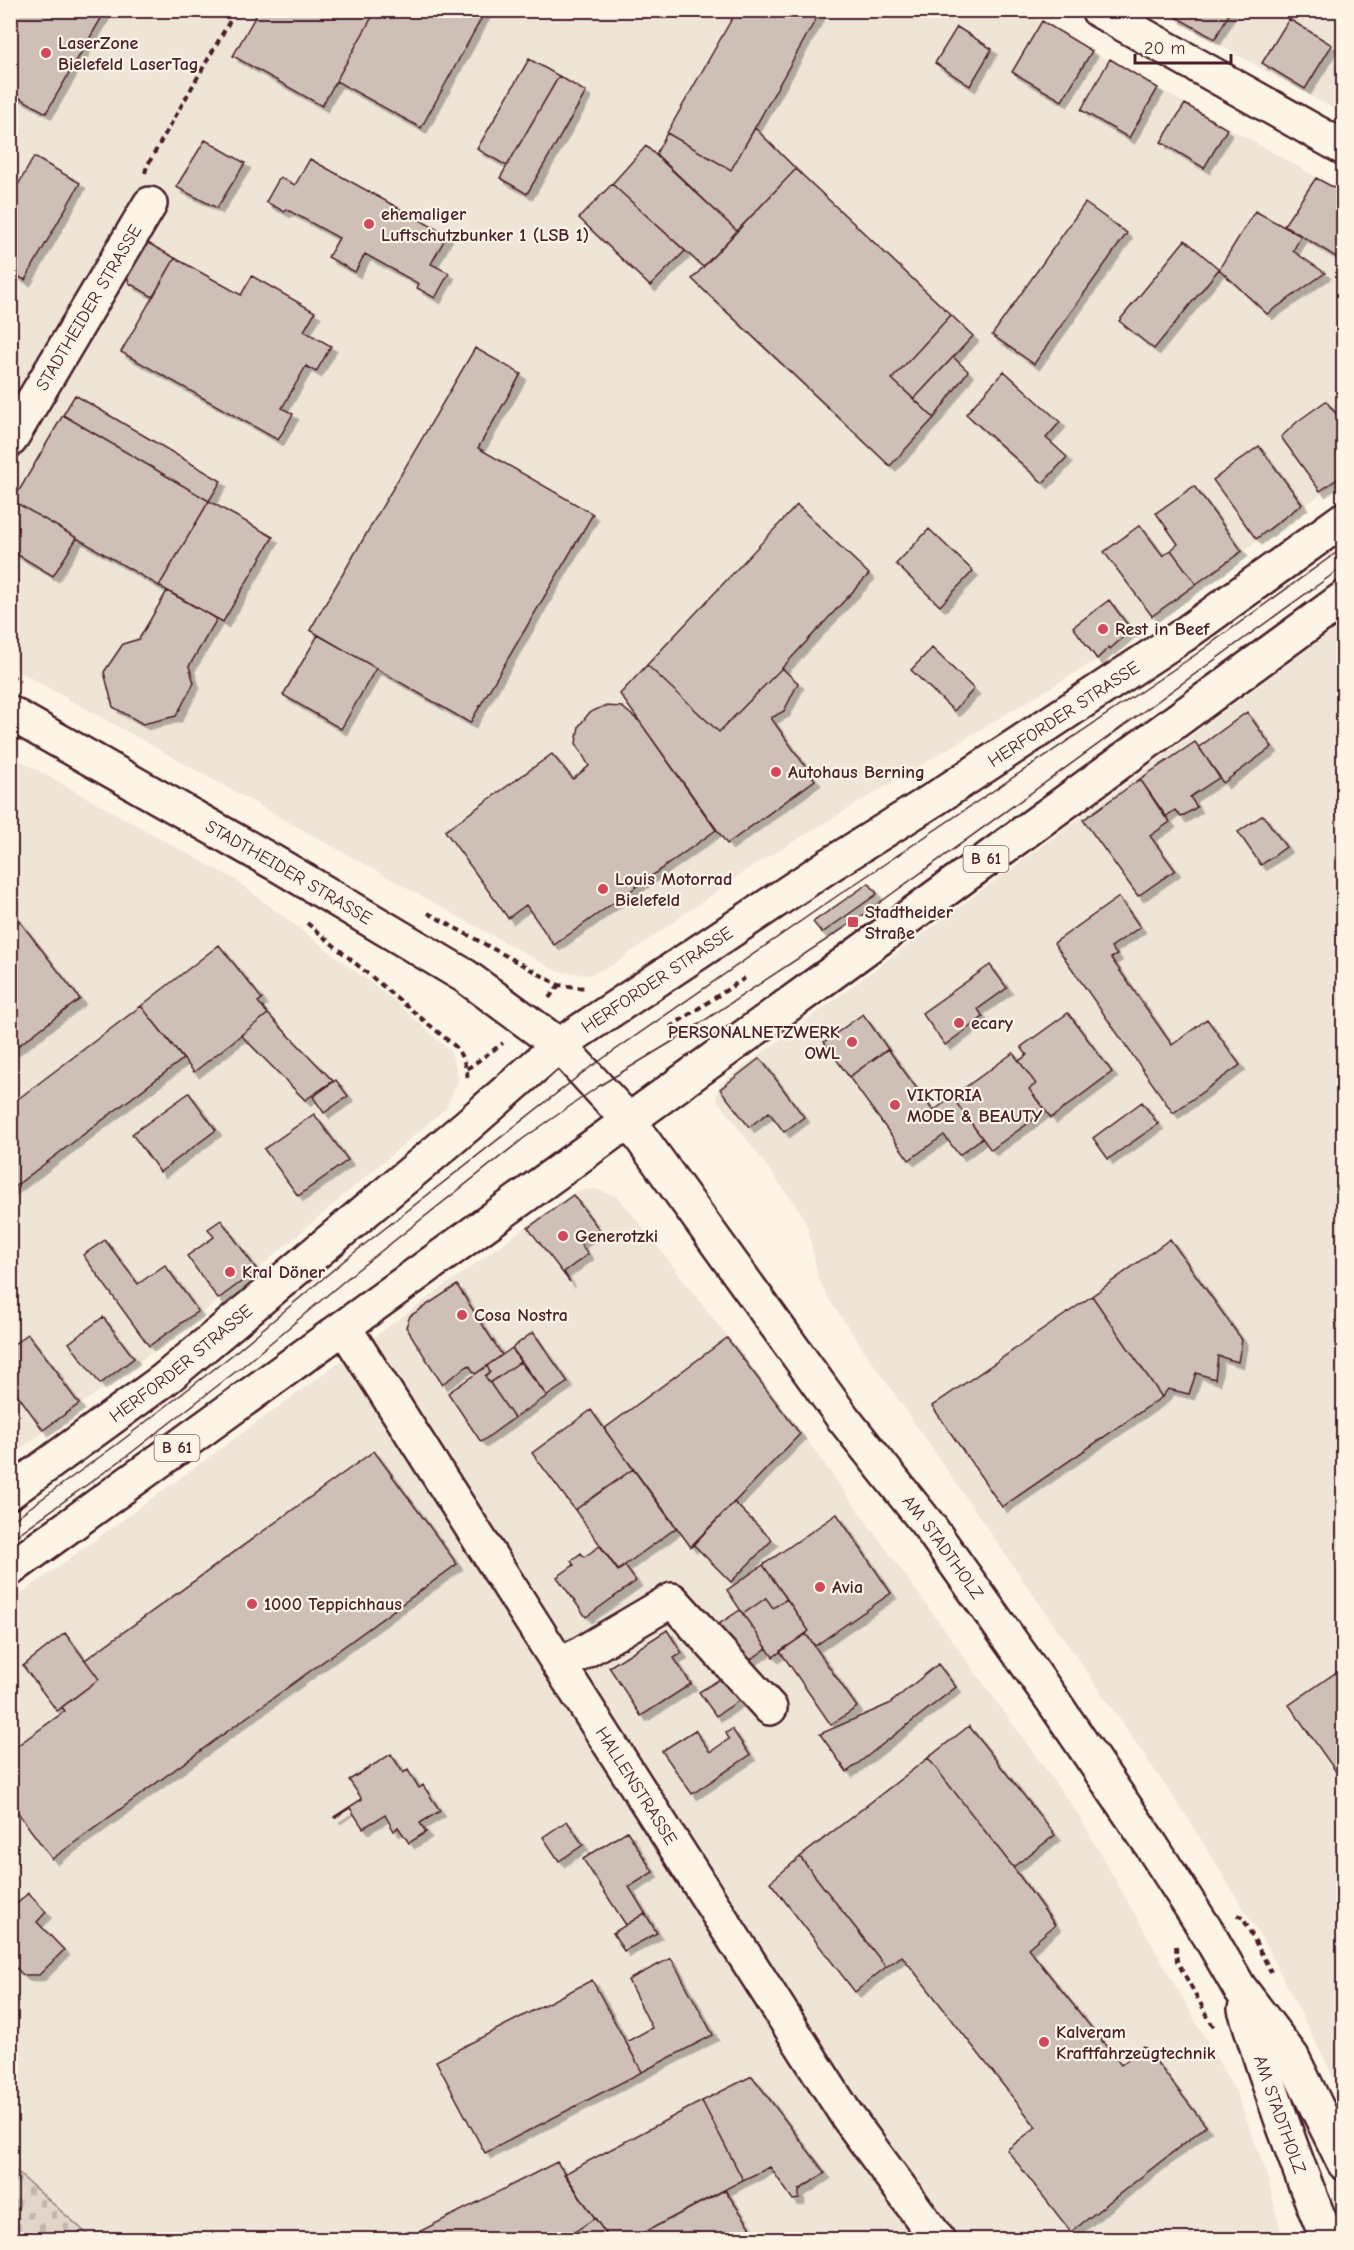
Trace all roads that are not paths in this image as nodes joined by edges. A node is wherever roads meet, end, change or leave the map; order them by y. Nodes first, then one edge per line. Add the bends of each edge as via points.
1 (1098, 10) edge
2 (1344, 148) edge
3 (150, 204) road end
4 (10, 440) edge
5 (1344, 519) edge
6 (1344, 597) edge
7 (10, 713) edge
8 (559, 1045) junction
9 (629, 1121) junction
10 (344, 1327) junction
11 (10, 1492) edge
12 (10, 1569) edge
13 (560, 1666) junction
14 (770, 1708) dead end
15 (1239, 1987) junction
16 (1344, 2163) edge
17 (1320, 2232) edge
18 (938, 2240) edge

1 - 2 street
3 - 4 street, STADTHEIDER STRASSE
5 - 8 street, HERFORDER STRASSE via 1182,636
6 - 9 street, B 61
7 - 8 street, STADTHEIDER STRASSE via 465,976
8 - 9 street, STADTHEIDER STRASSE
8 - 11 street, HERFORDER STRASSE via 165,1379
9 - 10 street, B 61
9 - 15 street, AM STADTHOLZ via 1045,1689 1155,1851
10 - 12 street, B 61
10 - 13 street, HALLENSTRASSE
13 - 14 street via 672,1600
13 - 18 street, HALLENSTRASSE via 847,2116
15 - 16 street, AM STADTHOLZ via 1292,2057
15 - 17 street, AM STADTHOLZ

